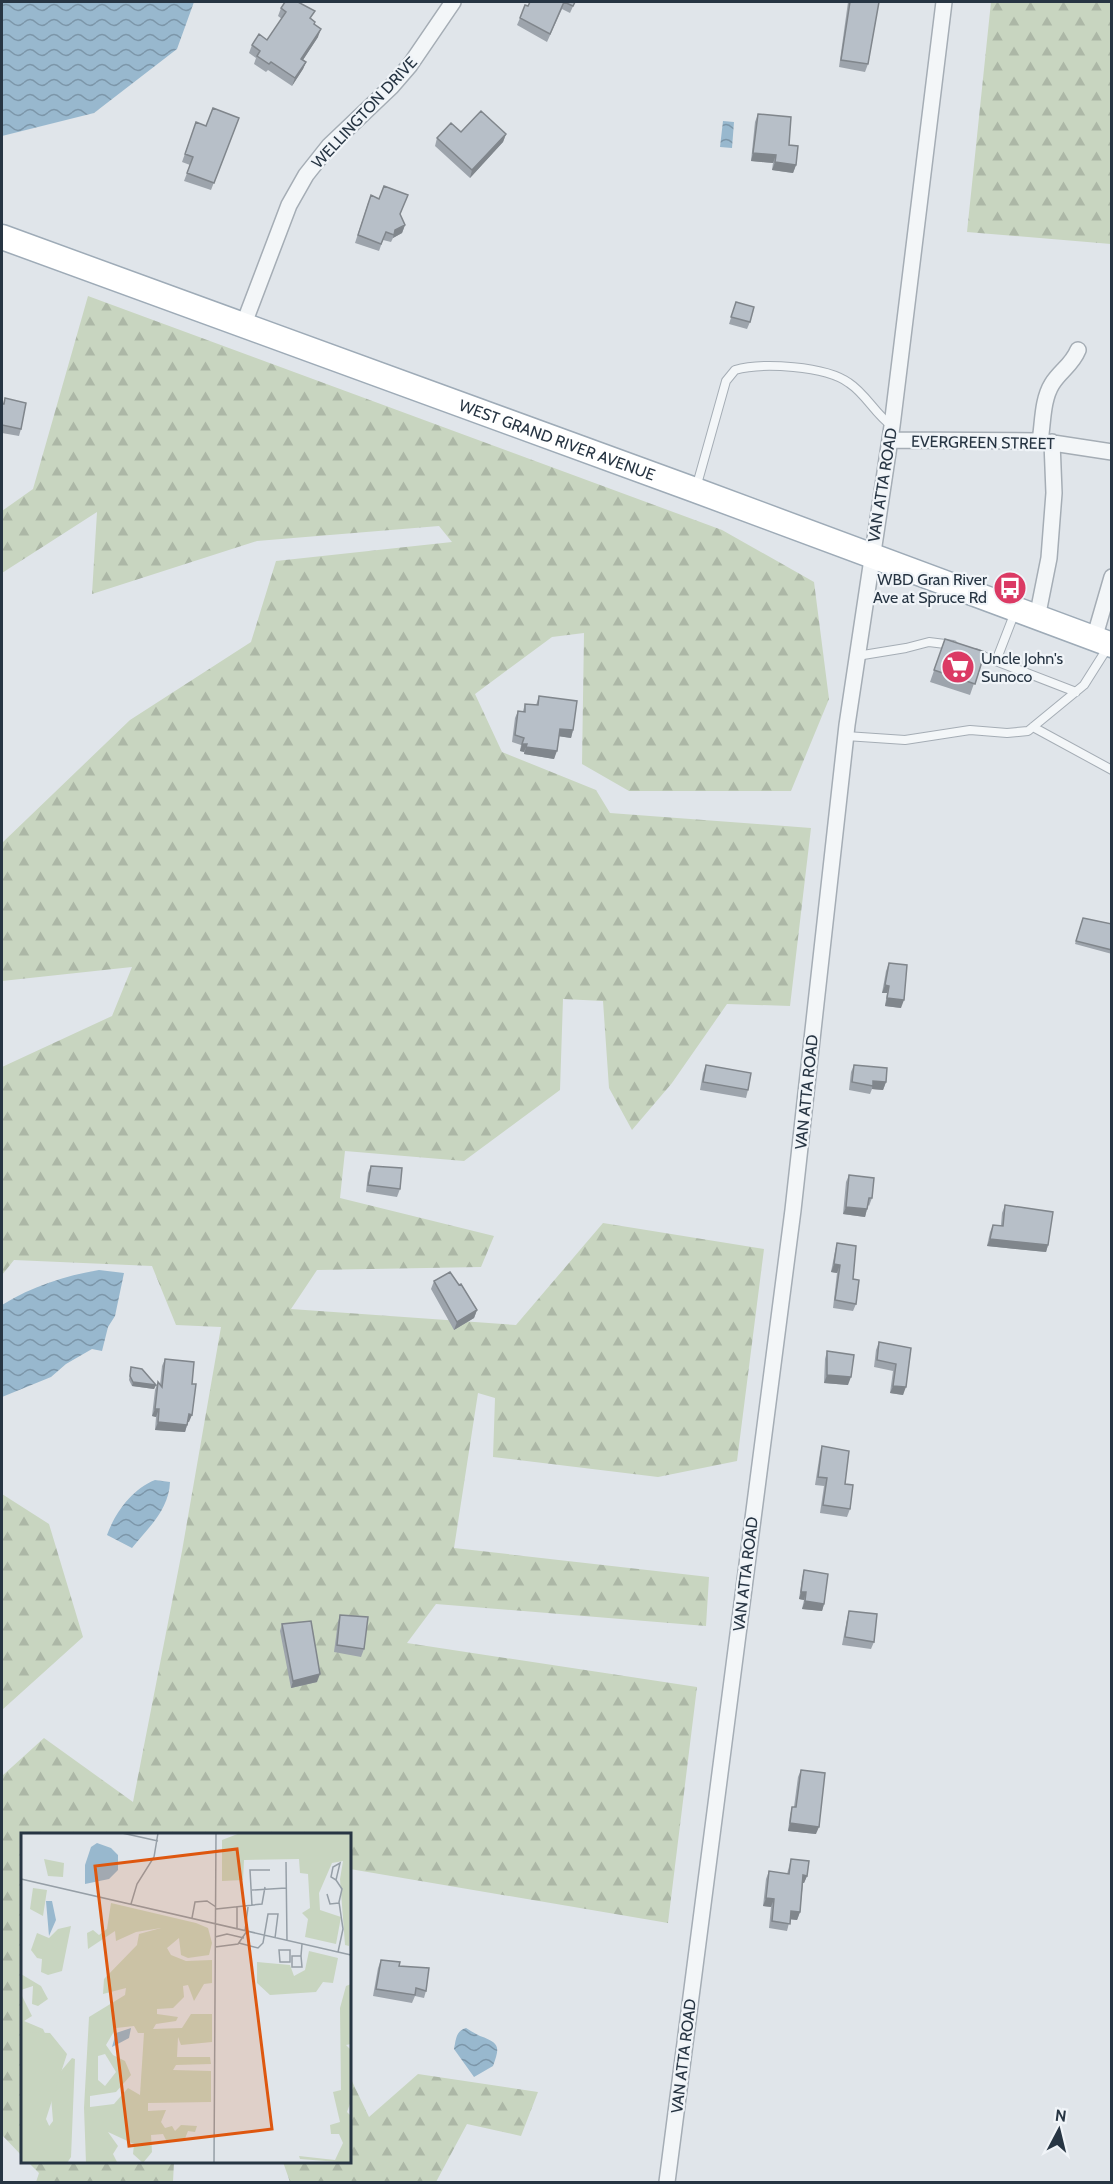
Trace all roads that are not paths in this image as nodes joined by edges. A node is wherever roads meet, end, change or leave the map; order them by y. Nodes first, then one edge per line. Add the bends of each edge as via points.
1 (453, 2) edge
2 (944, 2) edge
3 (2, 237) edge
4 (243, 326) junction
5 (1078, 350) dead end
6 (891, 433) junction
7 (1046, 442) junction
8 (1112, 452) edge
9 (695, 490) junction
10 (871, 556) junction
11 (1112, 577) edge
12 (1026, 614) junction
13 (1105, 643) edge
14 (857, 656) junction
15 (996, 661) junction
16 (1076, 692) junction
17 (1033, 727) junction
18 (846, 736) junction
19 (1112, 770) edge
20 (667, 2182) edge

1 - 4 street, WELLINGTON DRIVE via 410,65 329,146 306,175 289,205
2 - 6 street, VAN ATTA ROAD
3 - 4 main road, WEST GRAND RIVER AVENUE
4 - 9 main road, WEST GRAND RIVER AVENUE
5 - 7 street via 1070,366 1050,388
6 - 7 street, EVERGREEN STREET
6 - 9 lane via 850,383 831,374 774,367 735,370 726,381
6 - 10 street, VAN ATTA ROAD
7 - 8 street, EVERGREEN STREET
7 - 12 street via 1054,493 1049,558
9 - 10 main road, WEST GRAND RIVER AVENUE
10 - 12 main road, WEST GRAND RIVER AVENUE
10 - 14 street, VAN ATTA ROAD
11 - 13 street
12 - 13 main road, WEST GRAND RIVER AVENUE
12 - 15 lane
13 - 16 lane via 1084,685
14 - 15 lane via 929,642 952,644
14 - 18 street, VAN ATTA ROAD
15 - 16 lane
16 - 17 lane
17 - 18 lane via 1028,731 970,730 905,740
17 - 19 lane
18 - 20 street, VAN ATTA ROAD via 791,1221

